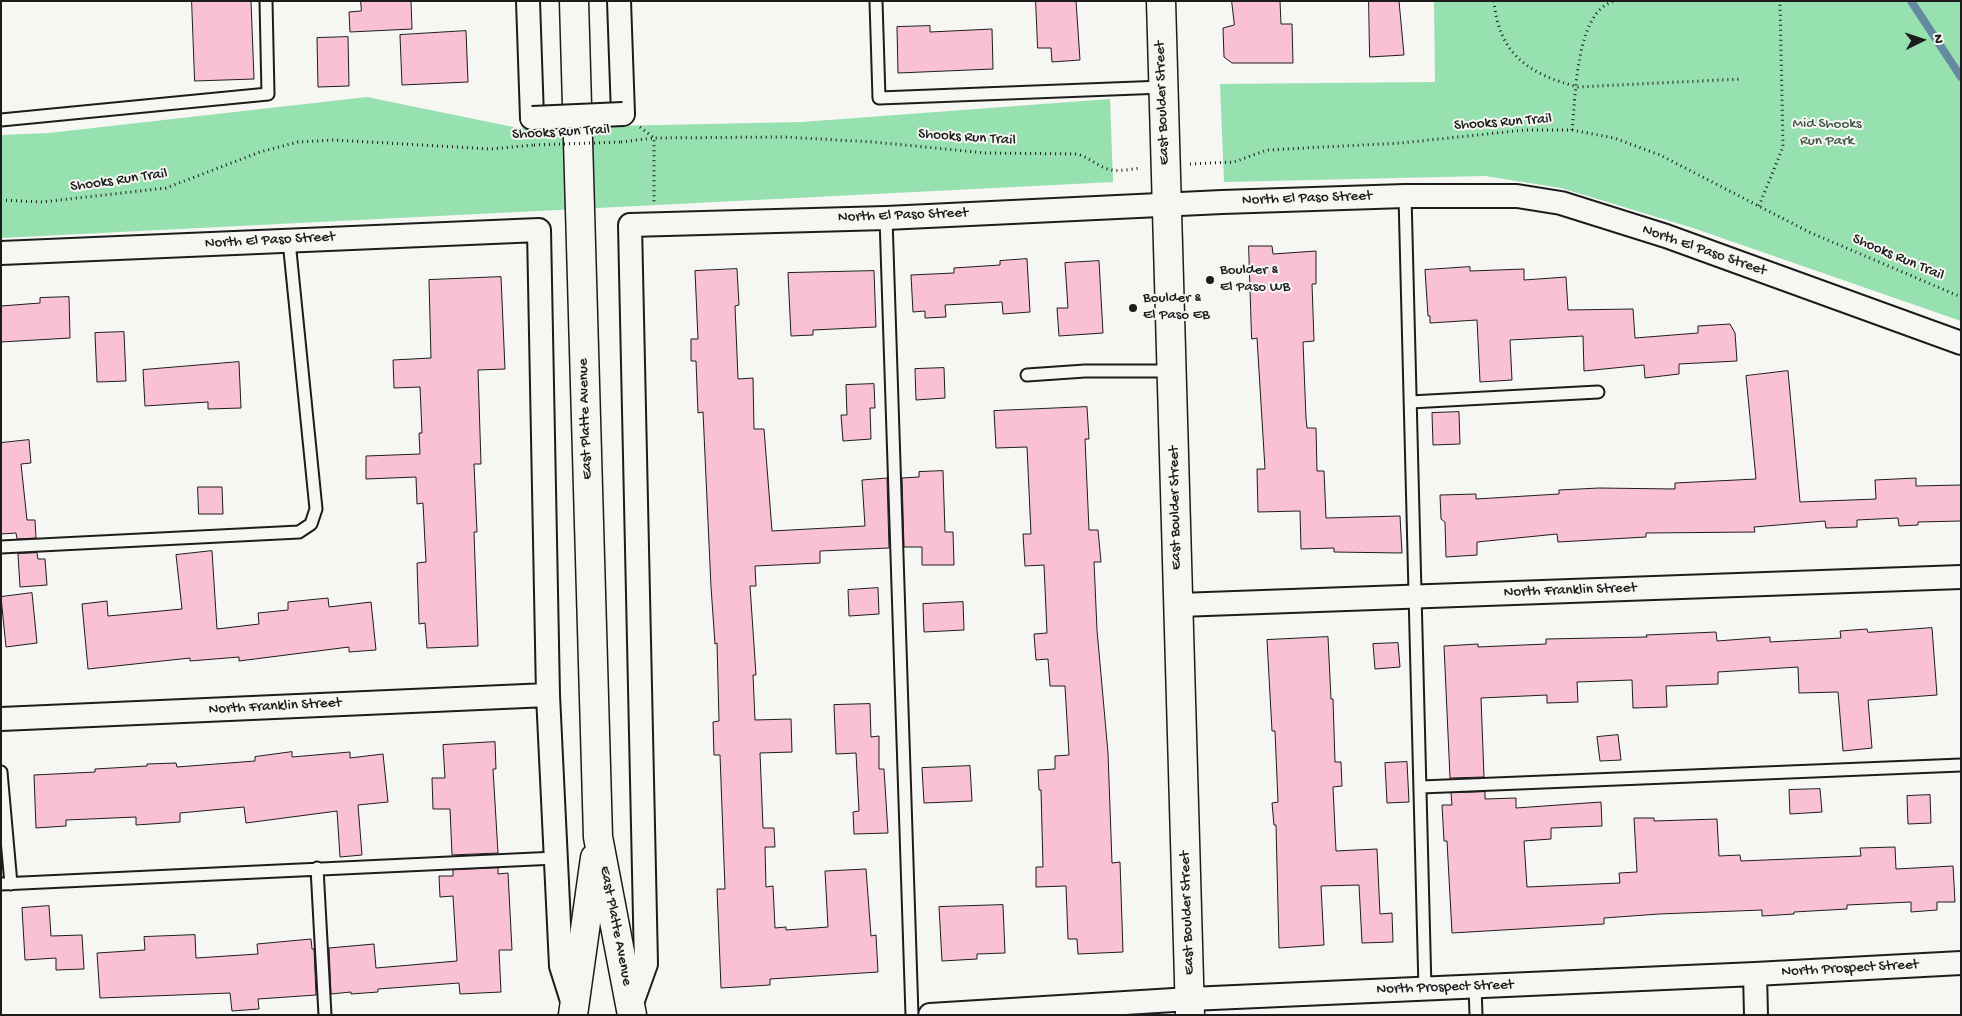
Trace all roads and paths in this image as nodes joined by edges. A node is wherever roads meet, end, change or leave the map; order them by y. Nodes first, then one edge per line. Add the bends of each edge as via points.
1 (266, 1) edge
2 (528, 1) edge
3 (574, 1) edge
4 (619, 1) edge
5 (876, 1) edge
6 (1160, 1) edge
7 (1494, 1) edge
8 (1615, 1) edge
9 (1780, 1) edge
10 (1741, 79) dead end
11 (1163, 87) junction
12 (1578, 87) junction
13 (1, 120) edge
14 (1572, 130) junction
15 (654, 138) junction
16 (1193, 164) dead end
17 (1127, 170) dead end
18 (1405, 196) junction
19 (1, 200) edge
20 (1167, 204) junction
21 (1759, 206) junction
22 (886, 218) junction
23 (654, 225) junction
24 (290, 240) junction
25 (1, 254) edge
26 (1961, 297) edge
27 (1961, 343) edge
28 (1173, 371) junction
29 (1026, 375) dead end
30 (1598, 392) dead end
31 (1410, 402) junction
32 (1, 547) edge
33 (1961, 577) edge
34 (1416, 596) junction
35 (1178, 605) junction
36 (548, 695) junction
37 (1, 719) edge
38 (1961, 764) edge
39 (1, 772) edge
40 (1421, 787) junction
41 (598, 837) junction
42 (556, 858) junction
43 (317, 868) junction
44 (6, 884) edge
45 (1961, 962) edge
46 (1755, 974) junction
47 (1475, 986) junction
48 (1425, 989) junction
49 (1190, 1007) edge
50 (573, 1009) edge
51 (632, 1010) edge
52 (325, 1015) edge
53 (912, 1015) edge
54 (930, 1015) edge
55 (1476, 1015) edge
56 (1756, 1015) edge

1 - 13 lane via 268,94
2 - 4 street, bridge via 532,118 622,114
3 - 41 main road, East Platte Avenue
5 - 11 lane via 879,98
6 - 11 main road, East Boulder Street
7 - 12 path via 1496,24 1516,58 1556,81
8 - 12 path via 1607,3 1590,20 1581,46
9 - 21 path via 1782,147
10 - 12 path
11 - 20 main road, East Boulder Street
12 - 14 path
14 - 16 path, Shooks Run Trail via 1525,130 1392,144 1267,150 1234,162
14 - 21 path, Shooks Run Trail via 1614,138 1660,155
15 - 17 path, Shooks Run Trail via 784,137 986,153 1057,152 1091,158 1106,168
15 - 19 path, Shooks Run Trail, bridge via 491,149 334,140 298,142 260,152 166,188 33,202
15 - 23 path
18 - 20 street, North El Paso Street
18 - 27 street, North El Paso Street via 1517,196 1560,203 1666,236
18 - 31 lane
20 - 22 street, North El Paso Street
20 - 28 main road, East Boulder Street
21 - 26 path, Shooks Run Trail via 1809,232
22 - 23 street, North El Paso Street
22 - 53 lane
23 - 51 street, North El Paso Street via 630,225 646,964
24 - 25 street, North El Paso Street
24 - 32 lane via 316,509 311,524 299,532
24 - 36 street, North El Paso Street via 539,230
28 - 29 lane
28 - 35 main road, East Boulder Street
30 - 31 lane
31 - 34 lane
33 - 34 street, North Franklin Street
34 - 35 street, North Franklin Street
34 - 40 lane
35 - 49 main road, East Boulder Street
36 - 37 street, North Franklin Street
36 - 42 street
38 - 40 lane
39 - 44 lane
40 - 48 lane
41 - 50 main road, East Platte Avenue
41 - 51 main road, East Platte Avenue
42 - 43 lane
42 - 50 street via 561,966
43 - 44 lane
43 - 52 lane
45 - 46 street, North Prospect Street
46 - 47 street, North Prospect Street
46 - 56 street
47 - 48 street, North Prospect Street
47 - 55 lane
48 - 49 street, North Prospect Street
49 - 54 street, North Prospect Street

